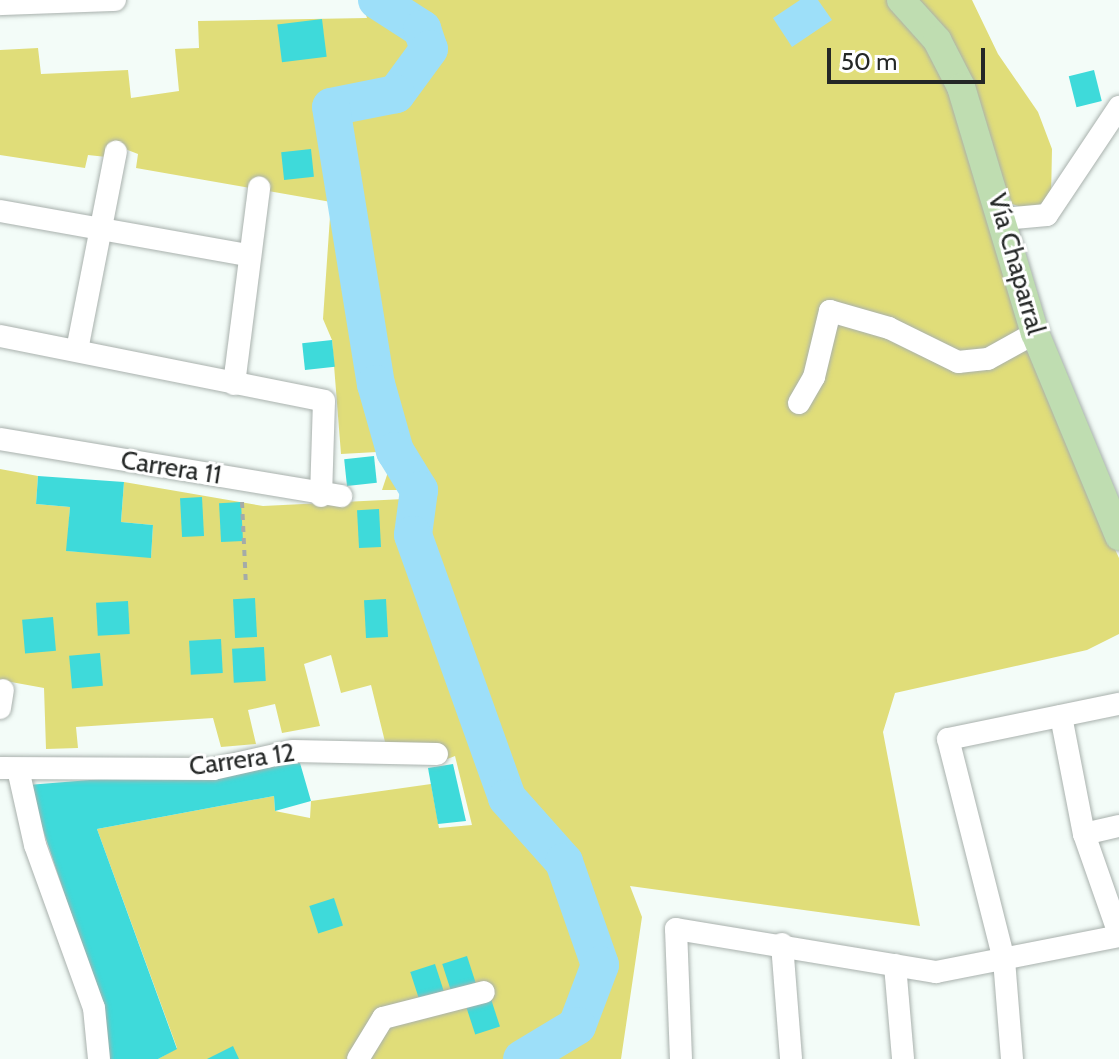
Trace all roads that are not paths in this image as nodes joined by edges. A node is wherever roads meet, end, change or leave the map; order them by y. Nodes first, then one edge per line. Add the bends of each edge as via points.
1 (115, 0) edge
2 (901, 0) edge
3 (0, 4) edge
4 (1119, 107) edge
5 (116, 152) dead end
6 (259, 188) dead end
7 (0, 211) edge
8 (1003, 219) junction
9 (101, 229) junction
10 (248, 255) junction
11 (1035, 333) junction
12 (0, 336) edge
13 (77, 350) junction
14 (234, 384) junction
15 (799, 403) dead end
16 (0, 439) edge
17 (1119, 536) edge
18 (1119, 704) edge
19 (1061, 716) junction
20 (437, 754) dead end
21 (9, 769) edge
22 (1119, 826) edge
23 (1084, 834) junction
24 (1119, 935) edge
25 (782, 944) junction
26 (1004, 960) junction
27 (895, 965) junction
28 (484, 992) dead end
29 (99, 1059) edge
30 (358, 1059) edge
31 (681, 1059) edge
32 (791, 1059) edge
33 (903, 1059) edge
34 (1012, 1059) edge

1 - 3 street
2 - 8 main road, Vía Chaparral via 937,40 961,87
4 - 8 street via 1047,215
5 - 9 street
6 - 10 street
7 - 9 street
8 - 11 main road, Vía Chaparral
9 - 10 street
9 - 13 street
10 - 14 street
11 - 15 street via 988,359 958,362 889,328 830,311 814,377
11 - 17 main road, Vía Chaparral
12 - 13 street
13 - 14 street
14 - 16 street, Carrera 11 via 324,401 331,496
18 - 19 street
19 - 23 street
19 - 26 street via 948,739
20 - 21 street, Carrera 12 via 293,751 213,769
21 - 29 street via 94,1008
22 - 23 street
23 - 24 street
24 - 26 street
25 - 27 street
25 - 31 street via 676,929
25 - 32 street
26 - 27 street via 936,972
26 - 34 street
27 - 33 street
28 - 30 street via 383,1018

